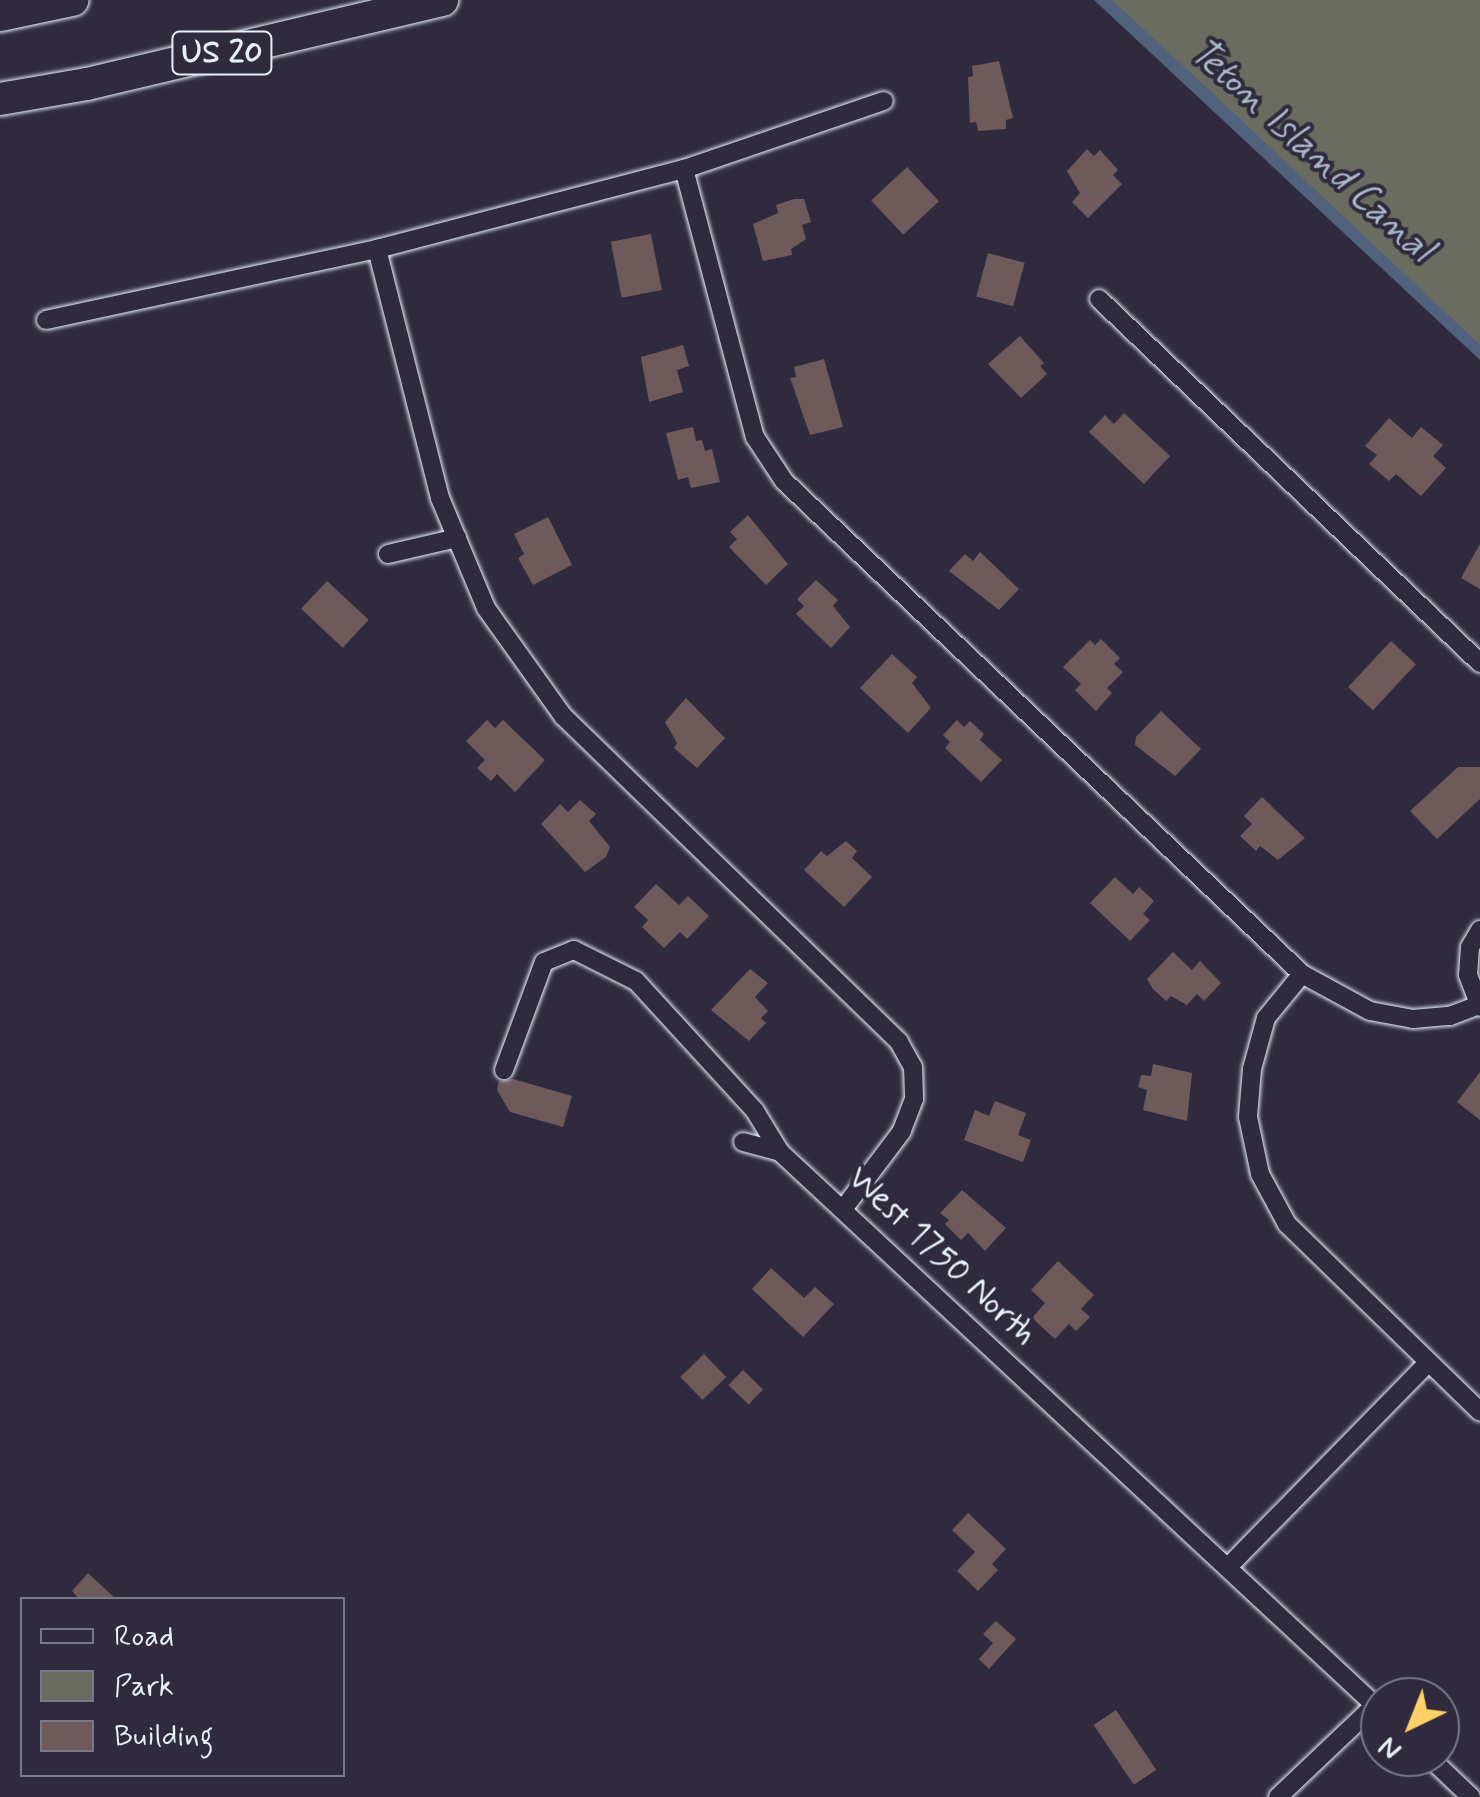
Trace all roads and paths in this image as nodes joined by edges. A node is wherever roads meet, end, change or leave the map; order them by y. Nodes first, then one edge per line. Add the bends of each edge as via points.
1 (72, 0) edge
2 (442, 0) edge
3 (0, 15) edge
4 (0, 100) edge
5 (884, 101) dead end
6 (684, 170) junction
7 (377, 249) junction
8 (1099, 299) dead end
9 (46, 320) dead end
10 (457, 538) junction
11 (388, 554) dead end
12 (1480, 663) edge
13 (1480, 930) edge
14 (1302, 974) junction
15 (1479, 1006) edge
16 (504, 1070) dead end
17 (743, 1142) dead end
18 (780, 1152) junction
19 (844, 1208) junction
20 (1428, 1363) junction
21 (1480, 1412) edge
22 (1230, 1566) junction
23 (1360, 1691) edge
24 (1360, 1724) edge
25 (1450, 1777) edge
26 (1278, 1797) edge
27 (1471, 1797) edge

1 - 3 highway
2 - 4 highway, US 20
5 - 6 street
6 - 7 street
6 - 14 street via 755,437 784,481
7 - 9 street
7 - 10 street via 440,498
8 - 12 street
10 - 11 street
10 - 19 street via 486,608 563,716 899,1042 913,1067 914,1099 902,1131
13 - 15 street via 1470,947 1468,975
14 - 15 street via 1370,1011 1413,1019
14 - 20 street via 1266,1018 1252,1068 1248,1118 1260,1174 1287,1224
16 - 18 street, West 1750 North via 544,962 574,950 636,981 755,1110
17 - 18 street
18 - 19 street, West 1750 North
19 - 22 street, West 1750 North
20 - 21 street
20 - 22 street
22 - 23 street, West 1750 North
24 - 26 street
25 - 27 street

